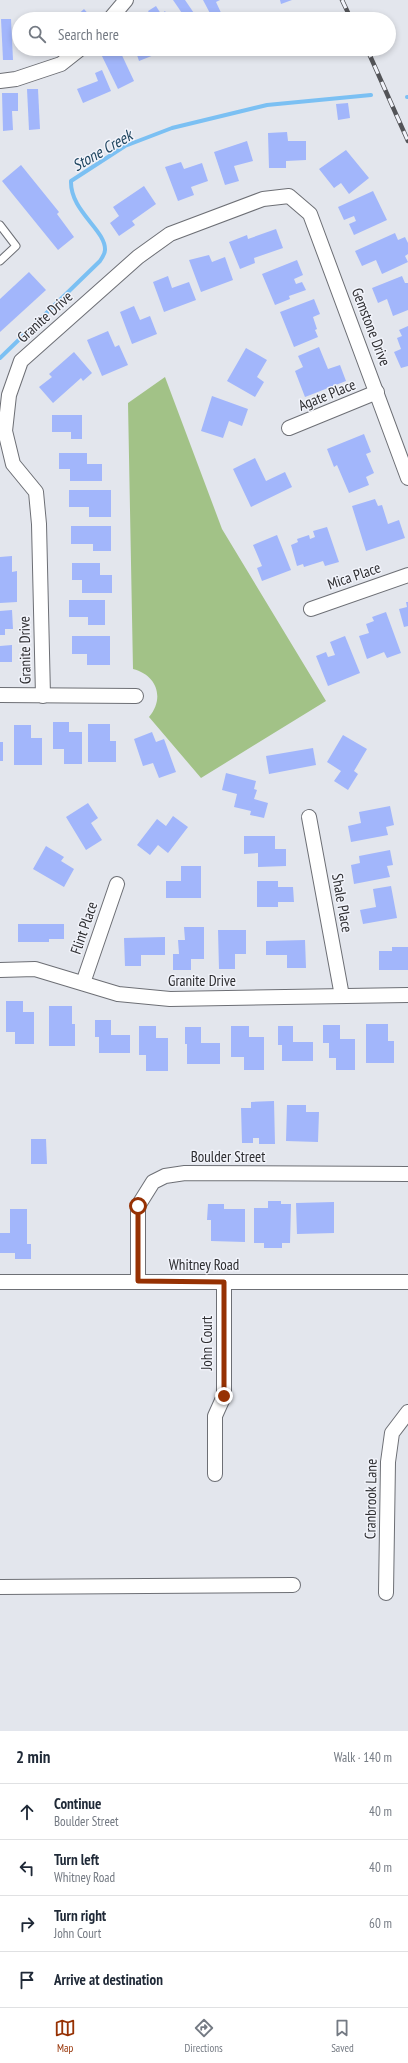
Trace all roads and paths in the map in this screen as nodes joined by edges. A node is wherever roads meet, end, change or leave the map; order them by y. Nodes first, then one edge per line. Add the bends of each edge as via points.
1 (126, 0) edge
2 (116, 12) edge
3 (71, 56) edge
4 (0, 81) edge
5 (289, 196) joint
6 (0, 224) edge
7 (0, 261) edge
8 (378, 392) junction
9 (289, 428) dead end
10 (408, 478) edge
11 (408, 575) edge
12 (311, 609) dead end
13 (0, 695) edge
14 (43, 696) junction
15 (136, 696) dead end
16 (309, 817) dead end
17 (117, 884) dead end
18 (0, 970) edge
19 (83, 983) junction
20 (408, 995) edge
21 (342, 996) junction
22 (408, 1174) edge
23 (138, 1281) junction
24 (0, 1282) edge
25 (224, 1282) junction
26 (408, 1282) edge
27 (408, 1412) edge
28 (215, 1474) dead end
29 (293, 1585) dead end
30 (0, 1587) edge
31 (386, 1593) dead end

1 - 2 street
3 - 4 street via 61,64 16,79
5 - 8 street, Gemstone Drive via 310,214
5 - 14 street, Granite Drive via 263,200 170,234 138,257 21,361 9,395 5,432 13,464 36,492 40,524
6 - 7 lane via 16,246
8 - 9 street, Agate Place
8 - 10 street, Gemstone Drive
11 - 12 street, Mica Place
13 - 14 street
14 - 15 street
16 - 21 street, Shale Place
17 - 19 street, Flint Place
18 - 19 street, Granite Drive via 35,969
19 - 21 street, Granite Drive via 118,994 170,999
20 - 21 street, Granite Drive
22 - 23 street, Boulder Street via 185,1173 165,1176 153,1182 138,1206
23 - 24 street, Whitney Road
23 - 25 street, Whitney Road
25 - 26 street, Whitney Road
25 - 28 street, John Court via 224,1396 215,1416
27 - 31 street, Cranbrook Lane via 392,1433 388,1462
29 - 30 street

